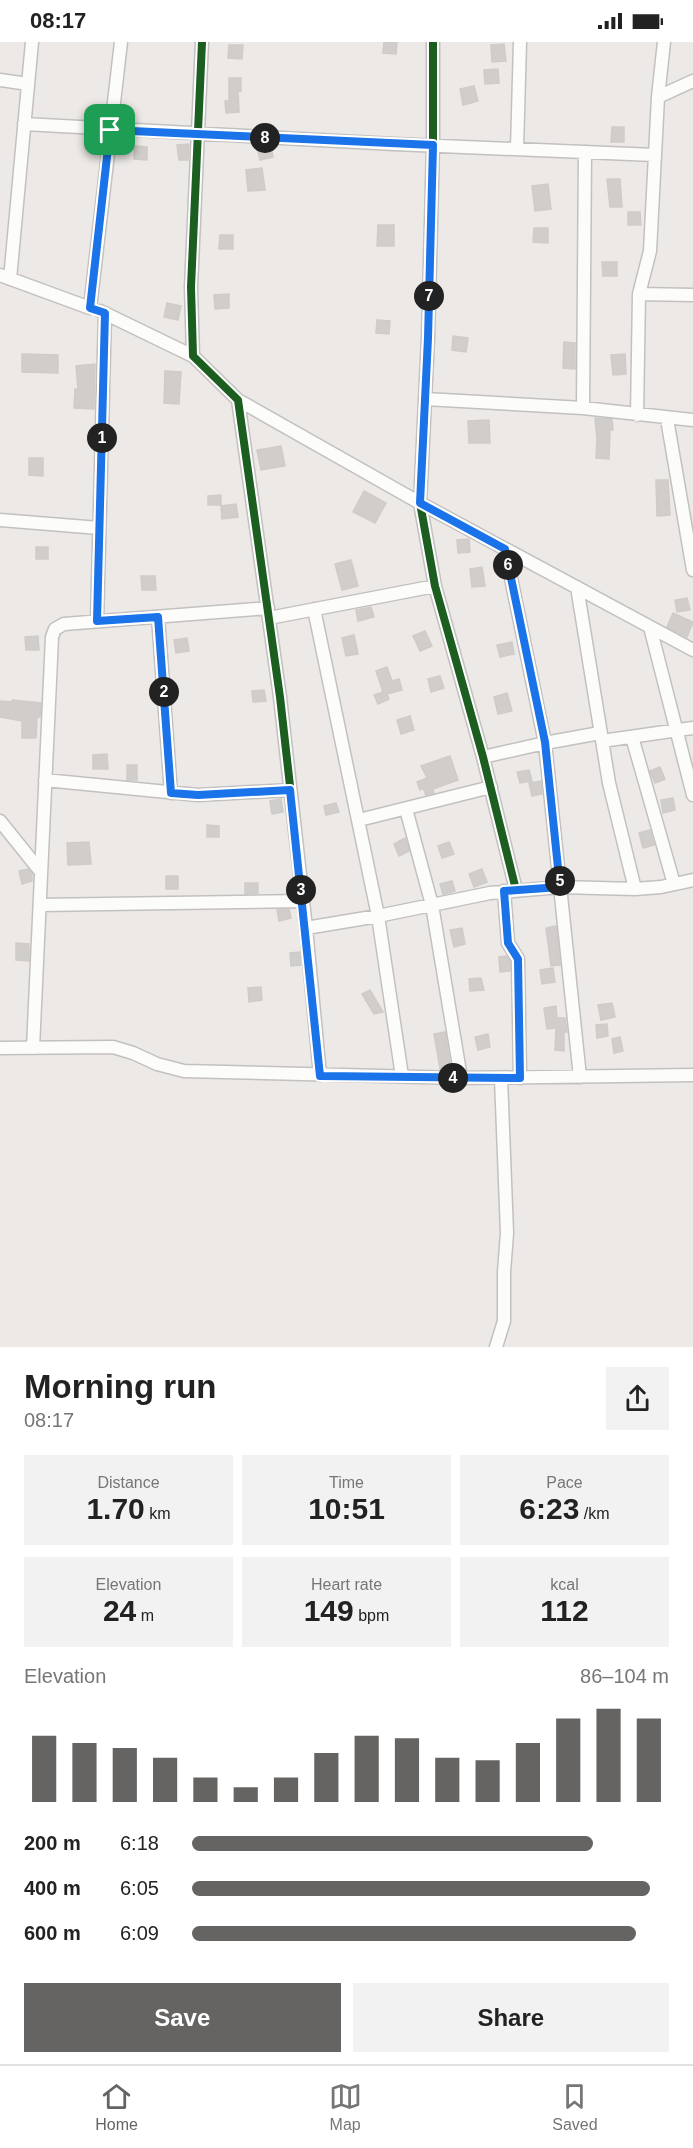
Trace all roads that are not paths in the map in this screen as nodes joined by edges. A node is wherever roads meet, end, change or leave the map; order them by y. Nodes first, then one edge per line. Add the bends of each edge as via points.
1 (32, 42) edge
2 (121, 42) edge
3 (202, 42) edge
4 (433, 42) edge
5 (520, 42) edge
6 (664, 42) edge
7 (0, 80) edge
8 (693, 81) edge
9 (28, 84) junction
10 (658, 97) junction
11 (24, 124) junction
12 (110, 130) junction
13 (198, 134) junction
14 (433, 145) junction
15 (517, 149) junction
16 (585, 152) junction
17 (654, 155) junction
18 (5, 277) edge
19 (639, 294) junction
20 (693, 295) edge
21 (90, 308) junction
22 (105, 313) junction
23 (193, 356) junction
24 (425, 399) junction
25 (238, 400) junction
26 (583, 408) junction
27 (637, 415) junction
28 (667, 418) junction
29 (693, 420) edge
30 (420, 503) junction
31 (0, 520) edge
32 (99, 528) junction
33 (505, 549) junction
34 (693, 570) edge
35 (435, 586) junction
36 (577, 587) junction
37 (314, 609) junction
38 (268, 613) junction
39 (158, 617) junction
40 (97, 621) junction
41 (650, 627) junction
42 (693, 650) edge
43 (693, 728) edge
44 (675, 731) junction
45 (601, 737) junction
46 (632, 737) junction
47 (545, 742) junction
48 (483, 757) junction
49 (45, 780) junction
50 (491, 787) junction
51 (290, 790) junction
52 (171, 793) junction
53 (693, 795) edge
54 (406, 809) junction
55 (359, 820) junction
56 (0, 821) edge
57 (41, 872) junction
58 (693, 880) edge
59 (674, 884) junction
60 (560, 887) junction
61 (635, 889) junction
62 (510, 891) junction
63 (303, 901) junction
64 (40, 904) junction
65 (432, 905) junction
66 (378, 916) junction
67 (306, 928) junction
68 (0, 1048) edge
69 (33, 1048) junction
70 (693, 1075) edge
71 (320, 1076) junction
72 (402, 1076) junction
73 (580, 1077) junction
74 (461, 1078) junction
75 (501, 1078) junction
76 (520, 1078) junction
77 (496, 1347) edge

1 - 9 street
2 - 12 street
3 - 13 street
4 - 14 street
5 - 15 street
6 - 10 street
7 - 9 street
8 - 10 street
9 - 11 street
10 - 17 street
11 - 12 street
11 - 18 street
12 - 13 street
12 - 21 street
13 - 14 street
13 - 23 street via 191,287
14 - 15 street
14 - 24 street
15 - 16 street
16 - 17 street
16 - 26 street
17 - 19 street via 650,251
18 - 21 street
19 - 20 street
19 - 27 street
21 - 22 street
22 - 23 street
22 - 32 street
23 - 25 street
24 - 26 street
24 - 30 street
25 - 30 street
25 - 38 street
26 - 27 street
27 - 28 street
28 - 29 street
28 - 34 street
30 - 33 street
30 - 35 street
31 - 32 street
32 - 40 street
33 - 36 street
33 - 47 street
35 - 37 street
35 - 48 street
36 - 41 street
36 - 45 street
37 - 38 street
37 - 55 street
38 - 39 street
38 - 51 street
39 - 40 street
39 - 52 street
40 - 49 street via 64,624 55,629 52,637
41 - 42 street
41 - 44 street
43 - 44 street
44 - 46 street
44 - 53 street
45 - 46 street
45 - 47 street
45 - 61 street
46 - 59 street
47 - 48 street
47 - 60 street
48 - 50 street
49 - 52 street
49 - 57 street
50 - 54 street
50 - 62 street
51 - 52 street
51 - 63 street
54 - 55 street
54 - 65 street
55 - 66 street
56 - 57 street
57 - 64 street
58 - 59 street
59 - 61 street
60 - 61 street
60 - 62 street
60 - 73 street
62 - 65 street
62 - 76 street via 508,943 518,959
63 - 64 street
63 - 67 street
64 - 69 street
65 - 66 street
65 - 74 street
66 - 67 street
66 - 72 street
67 - 71 street
68 - 69 street
69 - 71 street via 112,1047 184,1071
70 - 73 street
71 - 72 street
72 - 74 street
73 - 76 street
74 - 75 street
75 - 76 street
75 - 77 street via 507,1233 504,1321

